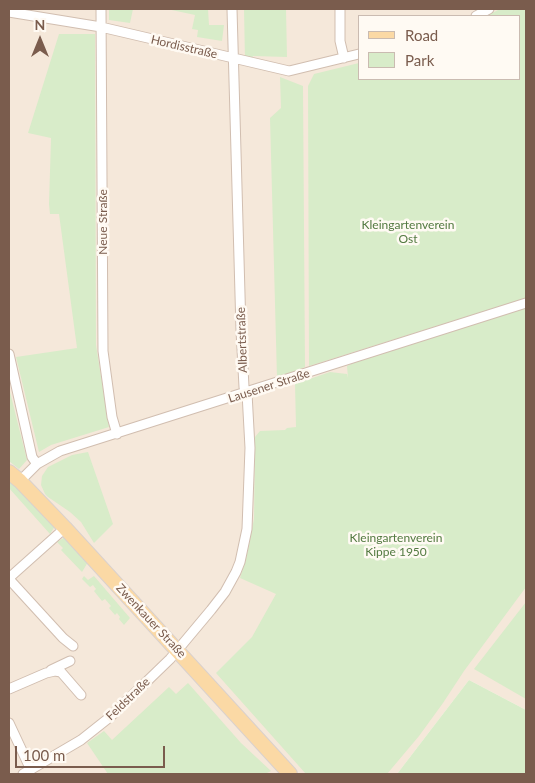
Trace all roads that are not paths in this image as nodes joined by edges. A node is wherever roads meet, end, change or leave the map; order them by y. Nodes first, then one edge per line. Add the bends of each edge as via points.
1 (102, 9) edge
2 (232, 9) edge
3 (340, 9) edge
4 (489, 9) edge
5 (9, 12) edge
6 (478, 15) edge
7 (101, 27) junction
8 (358, 54) edge
9 (232, 58) junction
10 (344, 58) junction
11 (526, 303) edge
12 (9, 354) edge
13 (247, 393) junction
14 (117, 434) junction
15 (37, 464) junction
16 (14, 477) edge
17 (65, 528) junction
18 (9, 579) edge
19 (73, 646) dead end
20 (177, 650) junction
21 (70, 661) dead end
22 (46, 673) junction
23 (9, 689) edge
24 (81, 695) dead end
25 (9, 723) edge
26 (27, 772) edge
27 (290, 774) edge

1 - 7 street, Neue Straße
2 - 9 street, Albertstraße
3 - 10 street via 340,41
4 - 6 street
5 - 7 street, Hordisstraße
7 - 9 street, Hordisstraße
7 - 14 street, Neue Straße via 103,351
8 - 10 street, Hordisstraße
9 - 10 street, Hordisstraße via 289,71
9 - 13 street, Albertstraße via 241,330
11 - 13 street, Lausener Straße
12 - 15 street via 32,457
13 - 14 street, Lausener Straße
13 - 20 street, Albertstraße via 250,448 248,510 240,562 225,592
14 - 15 street, Lausener Straße via 60,451
15 - 16 street, Lausener Straße
16 - 17 main road, Zwenkauer Straße
17 - 18 street
17 - 20 main road, Zwenkauer Straße
18 - 19 street
20 - 26 street, Feldstraße via 94,731
20 - 27 main road, Zwenkauer Straße
21 - 22 street
22 - 23 street
22 - 24 street via 61,672
25 - 26 street

